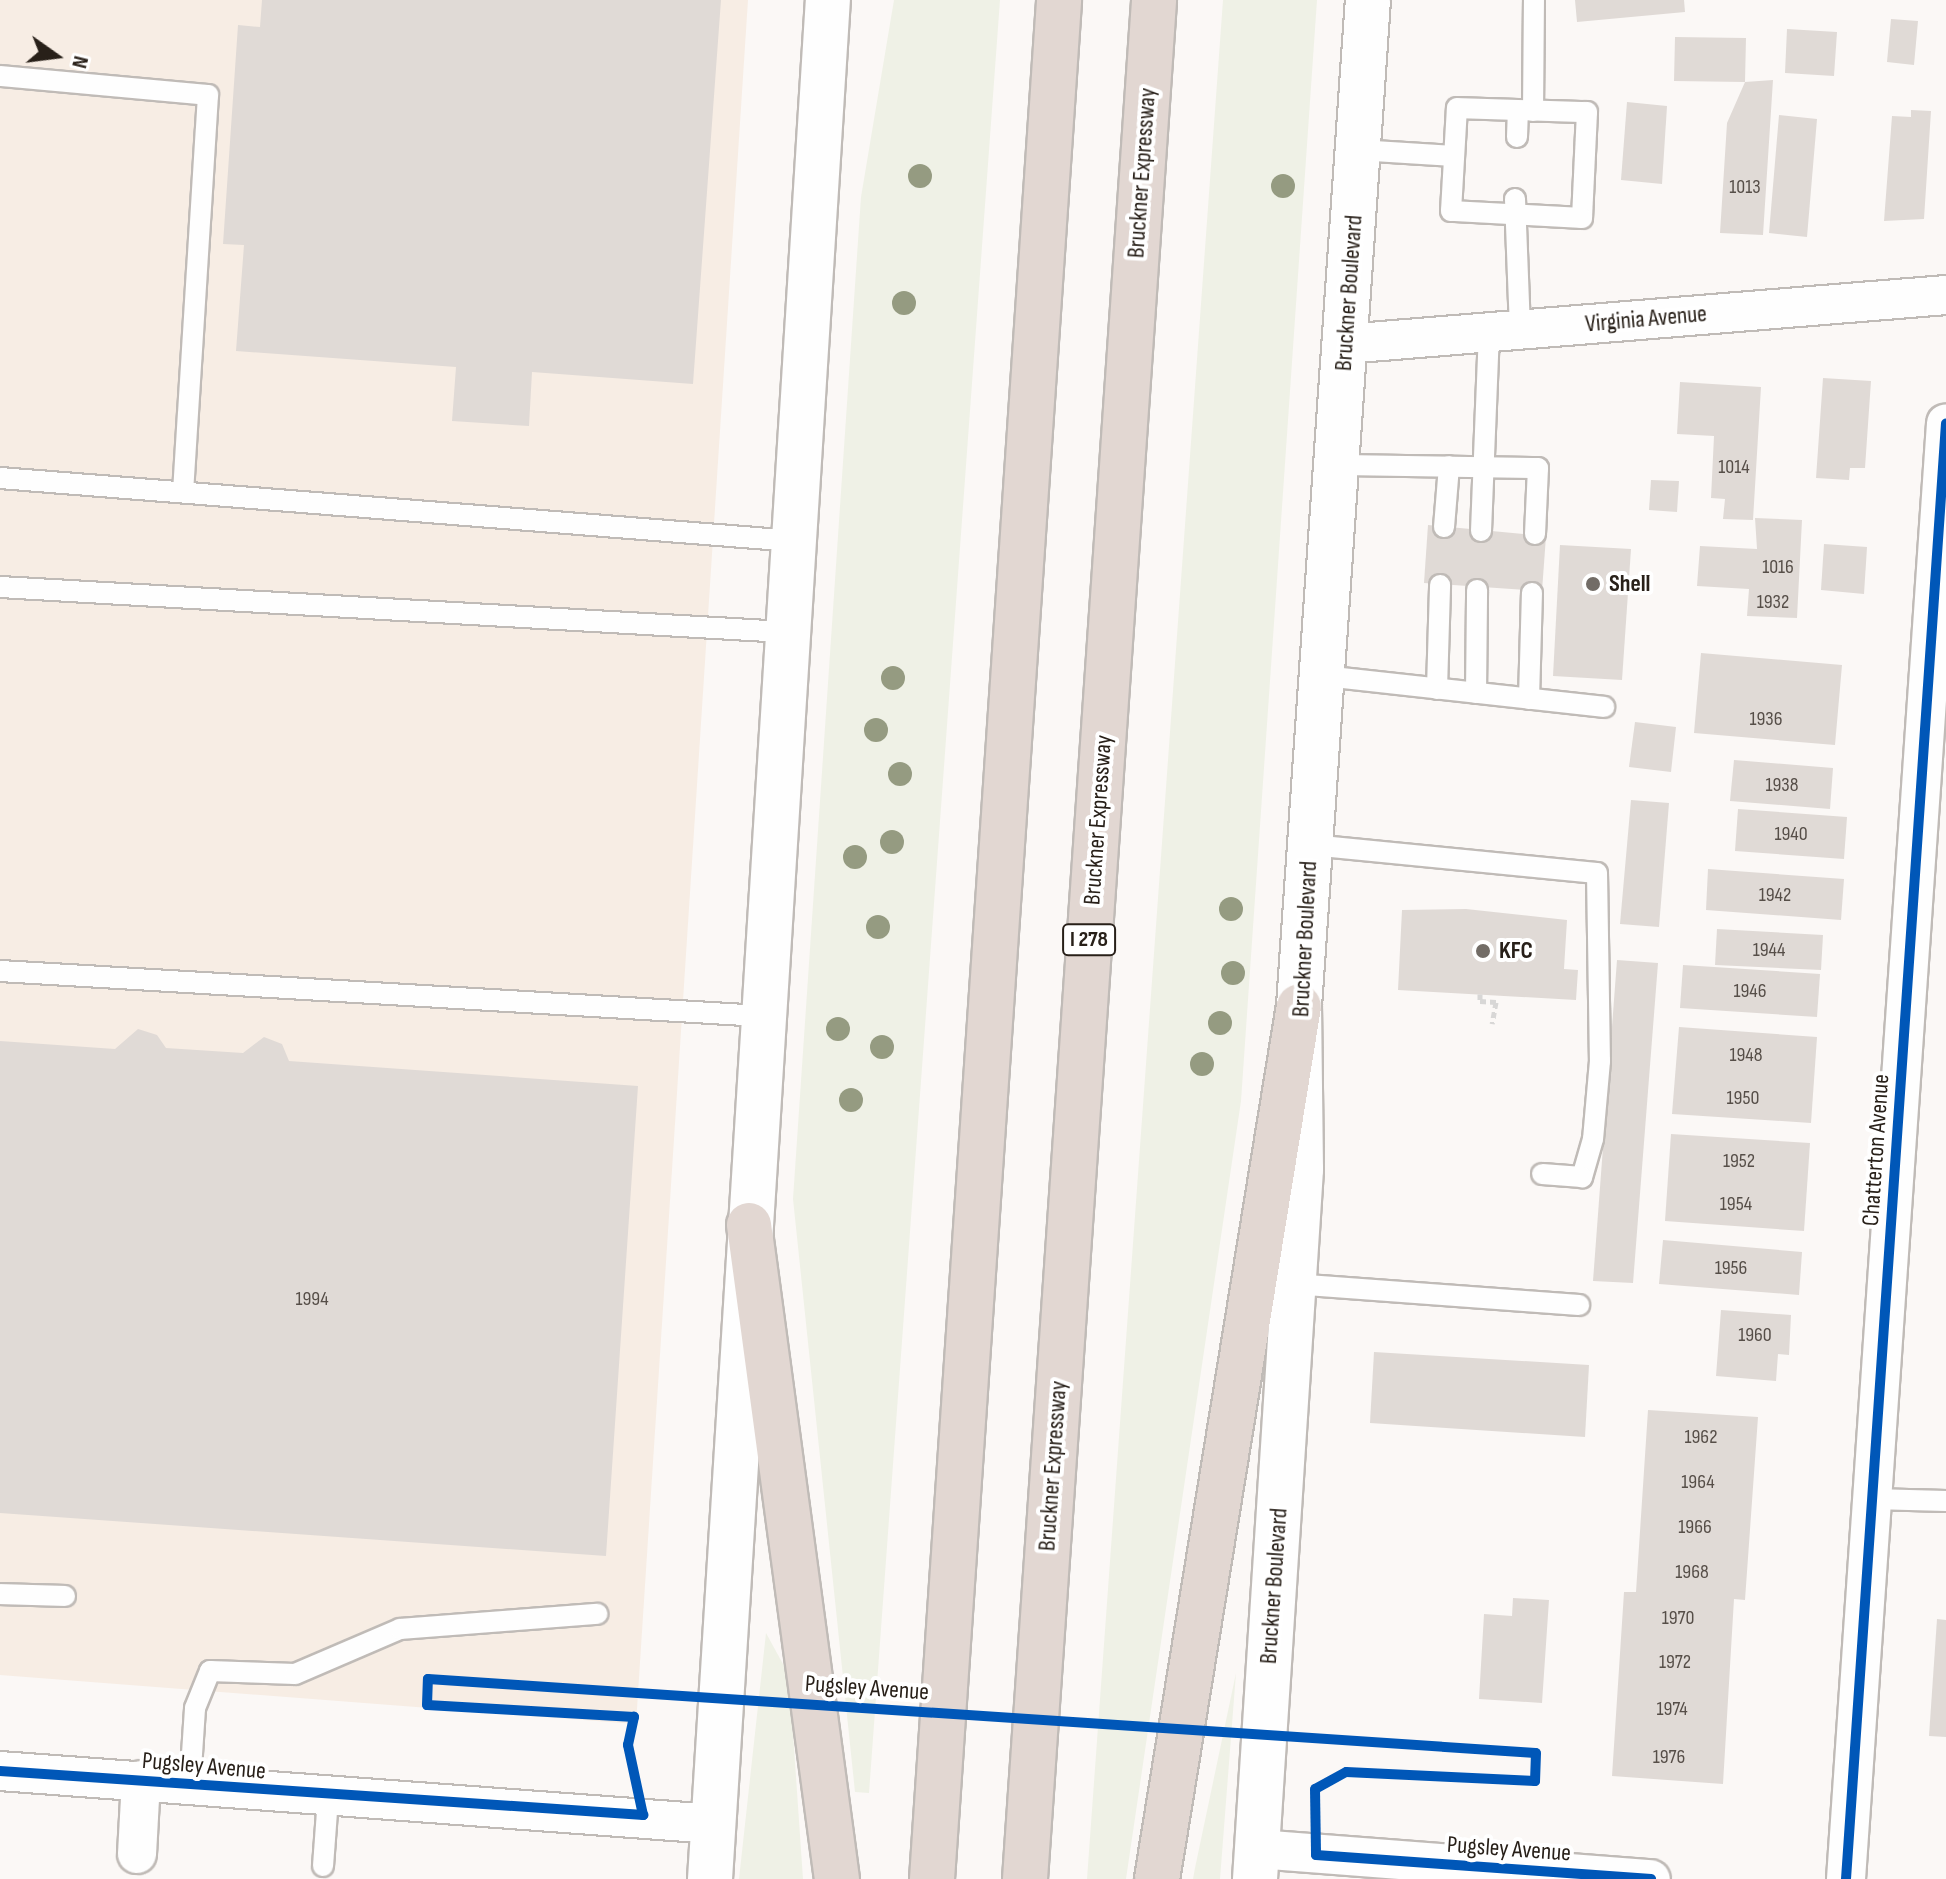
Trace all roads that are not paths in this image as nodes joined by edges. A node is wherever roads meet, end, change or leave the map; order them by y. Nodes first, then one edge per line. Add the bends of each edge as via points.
1 (828, 0) edge
2 (1059, 0) edge
3 (1154, 0) edge
4 (1368, 0) edge
5 (1534, 0) edge
6 (0, 76) edge
7 (1526, 111) junction
8 (1517, 137) dead end
9 (1358, 150) junction
10 (1454, 156) junction
11 (1515, 207) junction
12 (1946, 295) edge
13 (1505, 331) junction
14 (1345, 344) junction
15 (1946, 423) edge
16 (1337, 465) junction
17 (1449, 466) junction
18 (1483, 466) junction
19 (0, 478) edge
20 (183, 492) junction
21 (1444, 527) dead end
22 (1481, 531) dead end
23 (1535, 534) dead end
24 (793, 541) junction
25 (1440, 585) dead end
26 (0, 587) edge
27 (1477, 590) dead end
28 (1532, 593) dead end
29 (786, 632) junction
30 (1324, 676) junction
31 (1437, 689) junction
32 (1476, 693) junction
33 (1529, 699) junction
34 (1604, 707) dead end
35 (1311, 845) junction
36 (0, 971) edge
37 (1299, 1006) junction
38 (761, 1016) junction
39 (1542, 1174) dead end
40 (749, 1225) junction
41 (1293, 1284) junction
42 (1579, 1305) dead end
43 (1872, 1499) junction
44 (1946, 1501) edge
45 (0, 1594) edge
46 (65, 1596) dead end
47 (597, 1614) dead end
48 (0, 1771) edge
49 (141, 1780) junction
50 (190, 1784) junction
51 (328, 1798) junction
52 (714, 1824) junction
53 (137, 1854) dead end
54 (1256, 1864) edge
55 (323, 1866) dead end
56 (710, 1879) edge
57 (837, 1879) edge
58 (932, 1879) edge
59 (1025, 1879) edge
60 (1157, 1879) edge
61 (1651, 1879) edge
62 (1846, 1879) edge

1 - 24 main road
2 - 58 highway
3 - 59 highway, Bruckner Expressway / I 278
4 - 9 main road, Bruckner Boulevard
5 - 7 lane
6 - 20 lane via 208,95
7 - 8 lane
7 - 10 lane via 1457,108
7 - 11 lane via 1587,112 1582,218
9 - 10 lane
9 - 14 main road, Bruckner Boulevard
10 - 11 lane via 1451,211
11 - 13 lane
12 - 13 street, Virginia Avenue
13 - 14 street, Virginia Avenue
13 - 18 lane
14 - 16 main road, Bruckner Boulevard
15 - 43 street, Chatterton Avenue
16 - 17 lane
16 - 30 main road, Bruckner Boulevard
17 - 18 lane
17 - 21 lane
18 - 22 lane
18 - 23 lane via 1538,468
19 - 20 lane
20 - 24 lane
24 - 29 main road
25 - 31 lane
26 - 29 lane
27 - 32 lane
28 - 33 lane
29 - 38 main road
30 - 31 lane
30 - 35 main road, Bruckner Boulevard
31 - 32 lane
32 - 33 lane
33 - 34 lane
35 - 37 main road, Bruckner Boulevard
35 - 39 lane via 1597,873 1600,1061 1593,1139 1582,1177
36 - 38 lane
37 - 41 main road, Bruckner Boulevard
37 - 60 highway
38 - 40 main road
40 - 52 main road
40 - 57 highway
41 - 42 lane
41 - 54 main road, Bruckner Boulevard
43 - 44 lane
43 - 62 street, Chatterton Avenue
45 - 46 lane
47 - 50 lane via 400,1629 295,1674 210,1671 195,1708
48 - 49 street, Pugsley Avenue
49 - 50 street, Pugsley Avenue
49 - 53 street
50 - 51 street, Pugsley Avenue
51 - 52 street, Pugsley Avenue
51 - 55 lane
52 - 56 main road
54 - 61 street, Pugsley Avenue

